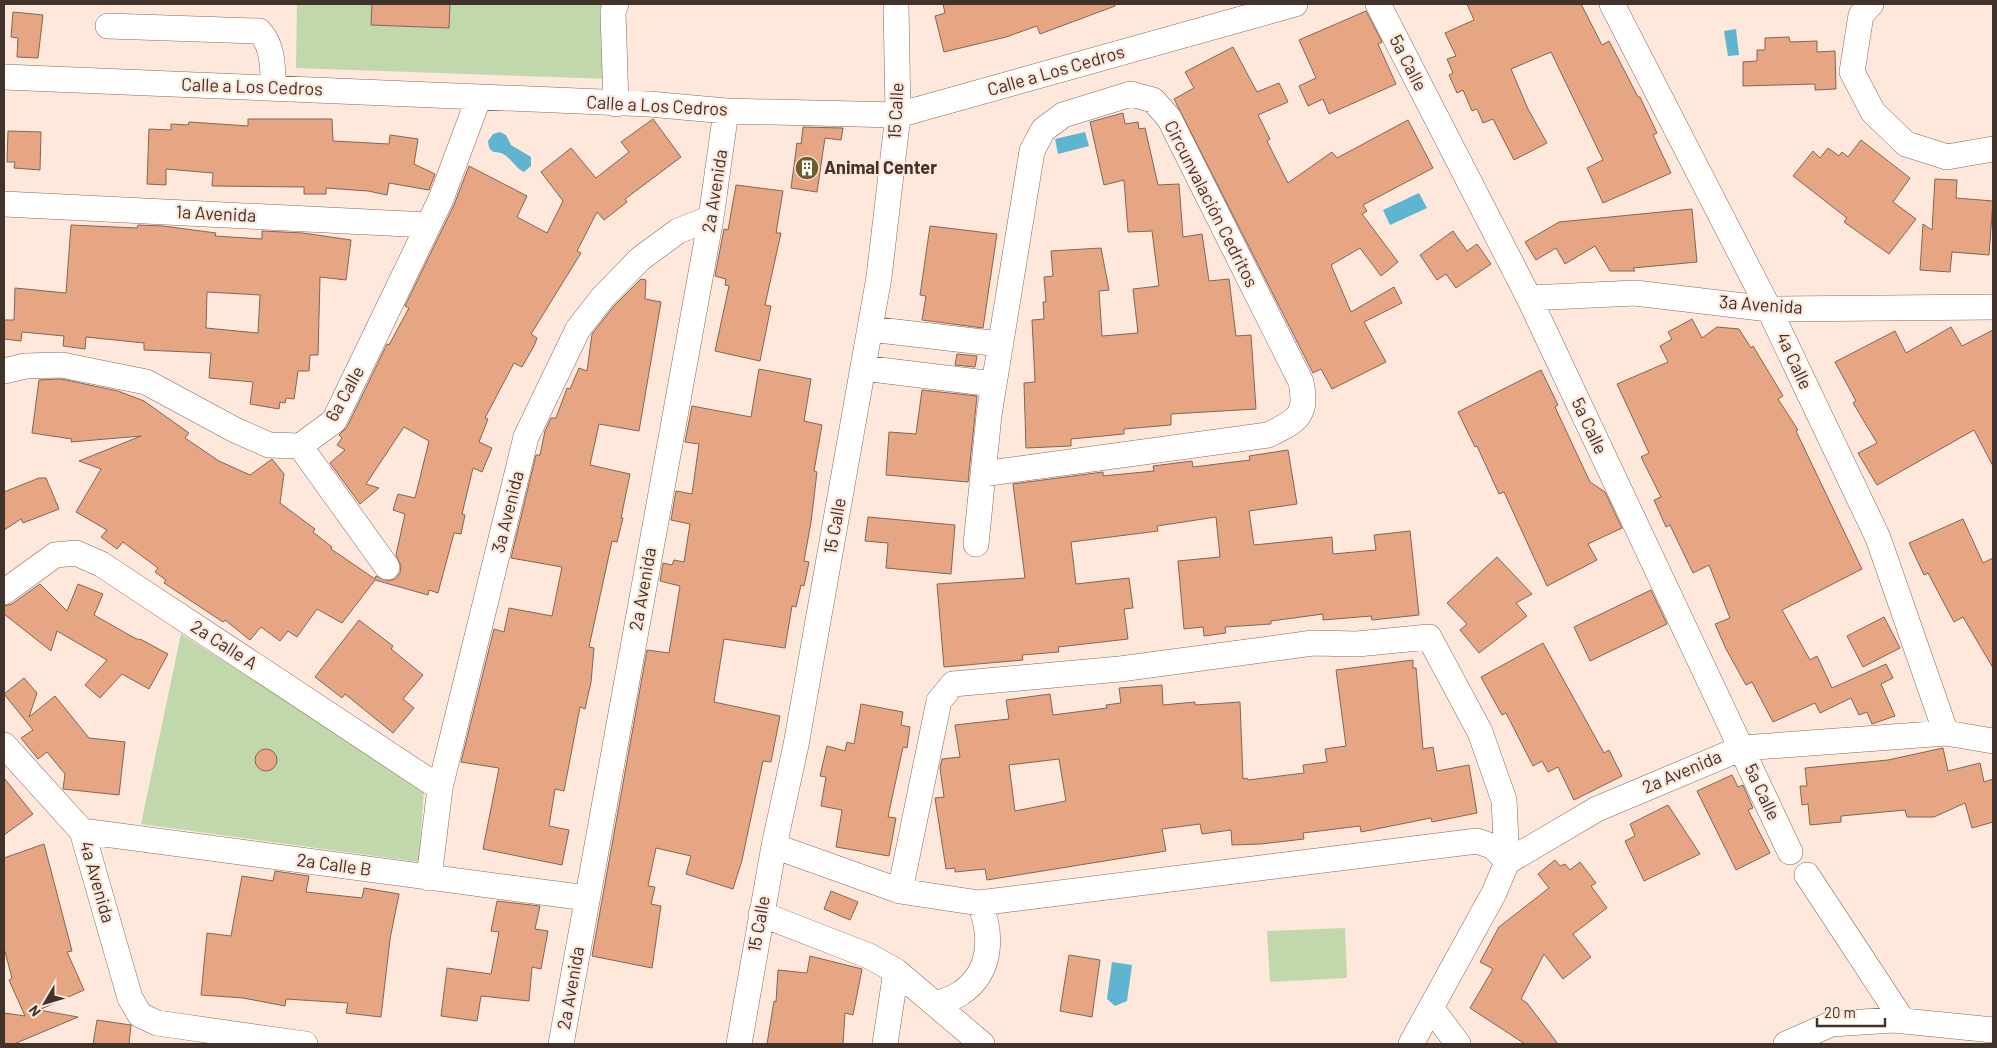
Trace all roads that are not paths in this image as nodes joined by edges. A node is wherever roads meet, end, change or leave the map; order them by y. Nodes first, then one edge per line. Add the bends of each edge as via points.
1 (616, 4) edge
2 (896, 4) edge
3 (1295, 4) edge
4 (1378, 4) edge
5 (1612, 4) edge
6 (1872, 4) edge
7 (108, 26) dead end
8 (4, 77) edge
9 (274, 88) junction
10 (479, 97) junction
11 (616, 104) junction
12 (898, 115) junction
13 (725, 122) junction
14 (1993, 149) edge
15 (4, 204) edge
16 (711, 218) junction
17 (428, 225) junction
18 (1529, 298) junction
19 (1993, 307) edge
20 (1769, 308) junction
21 (870, 329) junction
22 (1000, 344) junction
23 (863, 368) junction
24 (4, 371) edge
25 (994, 384) junction
26 (300, 446) junction
27 (983, 474) junction
28 (976, 544) dead end
29 (387, 567) dead end
30 (4, 592) edge
31 (1946, 733) junction
32 (1993, 741) edge
33 (4, 745) edge
34 (1742, 748) junction
35 (440, 788) junction
36 (82, 831) junction
37 (774, 846) junction
38 (1790, 852) dead end
39 (1507, 862) junction
40 (1807, 875) dead end
41 (429, 878) junction
42 (900, 891) junction
43 (587, 898) junction
44 (979, 903) junction
45 (761, 914) junction
46 (896, 971) junction
47 (936, 1004) junction
48 (1432, 1009) junction
49 (1903, 1021) junction
50 (1993, 1030) edge
51 (304, 1044) edge
52 (562, 1044) edge
53 (739, 1044) edge
54 (885, 1044) edge
55 (982, 1044) edge
56 (1412, 1044) edge
57 (1458, 1044) edge
58 (1786, 1044) edge

1 - 11 street via 613,12
2 - 12 street, 15 Calle
3 - 12 street, Calle a Los Cedros
4 - 18 street, 5a Calle
5 - 20 street, 4a Calle
6 - 14 street via 1861,15 1852,72 1873,112 1906,144 1947,157
7 - 9 street via 260,30 270,48
8 - 9 street, Calle a Los Cedros
9 - 10 street, Calle a Los Cedros
10 - 11 street, Calle a Los Cedros
10 - 17 street, 6a Calle
11 - 13 street, Calle a Los Cedros via 649,104
12 - 13 street, Calle a Los Cedros
12 - 21 street, 15 Calle
13 - 16 street, 2a Avenida
15 - 17 street, 1a Avenida
16 - 35 street, 3a Avenida via 678,230 640,259 602,297 578,329 549,386 526,436
16 - 43 street, 2a Avenida
17 - 26 street, 6a Calle via 334,422
18 - 20 street, 3a Avenida via 1635,292
18 - 34 street, 5a Calle
19 - 20 street, 3a Avenida
20 - 31 street, 4a Calle via 1878,538
21 - 22 street
21 - 23 street, 15 Calle
22 - 25 street, Circunvalación Cedritos
22 - 27 street, Circunvalación Cedritos via 1032,151 1043,130 1063,115 1131,94 1153,100 1169,118 1301,382 1305,400 1301,415 1268,435
23 - 25 street
23 - 37 street, 15 Calle via 796,745
24 - 26 street via 25,366 62,365 146,382 269,446
25 - 27 street, Circunvalación Cedritos
26 - 29 street
27 - 28 street
30 - 35 street, 2a Calle A via 55,555 76,553 101,564
31 - 32 street, 2a Avenida
31 - 34 street, 2a Avenida
33 - 36 street, 4a Avenida
34 - 38 street, 5a Calle
34 - 39 street, 2a Avenida via 1597,809
35 - 41 street, 3a Avenida
36 - 41 street, 2a Calle B
36 - 51 street, 4a Avenida via 130,998 140,1015 157,1024
37 - 42 street
37 - 45 street, 15 Calle
39 - 42 street via 1504,800 1480,732 1430,637 1357,644 1313,643 1120,669 953,684 939,702
39 - 44 street via 1494,847 1477,841
39 - 48 street via 1494,893
40 - 49 street
41 - 43 street, 2a Calle B
42 - 44 street
43 - 52 street, 2a Avenida
44 - 47 street via 986,919 989,946 980,974 962,993
45 - 46 street via 869,956
45 - 53 street, 15 Calle
46 - 47 street
46 - 54 street
47 - 55 street
48 - 56 street
48 - 57 street
49 - 50 street
49 - 58 street via 1831,1024

